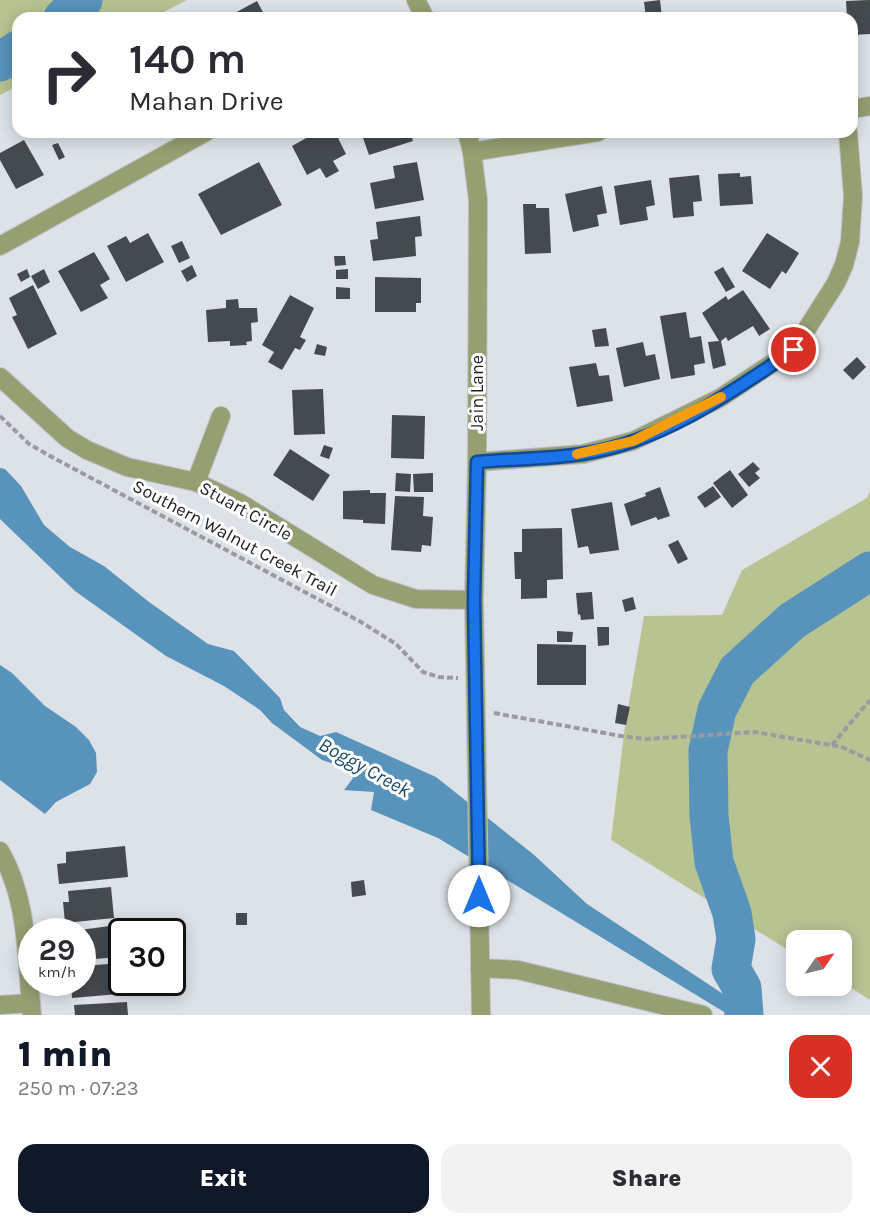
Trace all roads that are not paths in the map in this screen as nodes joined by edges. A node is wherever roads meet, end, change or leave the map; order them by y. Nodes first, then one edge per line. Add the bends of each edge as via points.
1 (195, 138) edge
2 (468, 138) edge
3 (560, 138) edge
4 (848, 138) edge
5 (472, 152) junction
6 (0, 246) edge
7 (0, 377) edge
8 (221, 416) dead end
9 (477, 462) junction
10 (196, 482) junction
11 (474, 600) junction
12 (0, 851) edge
13 (480, 968) junction
14 (0, 1005) edge
15 (32, 1009) edge
16 (481, 1015) edge
17 (703, 1015) edge

1 - 6 street
2 - 5 street, Jain Lane
3 - 5 street
4 - 9 street via 853,196 850,242 836,283 794,350 720,398 633,441 583,454
5 - 9 street, Jain Lane via 478,200
7 - 10 street, Stuart Circle via 67,438 87,450 127,467
8 - 10 street
9 - 11 street, Jain Lane
10 - 11 street, Stuart Circle via 240,503 373,585 416,599
11 - 13 street, Jain Lane
12 - 15 street via 19,895
13 - 16 street, Jain Lane
13 - 17 street via 518,970
14 - 15 street

